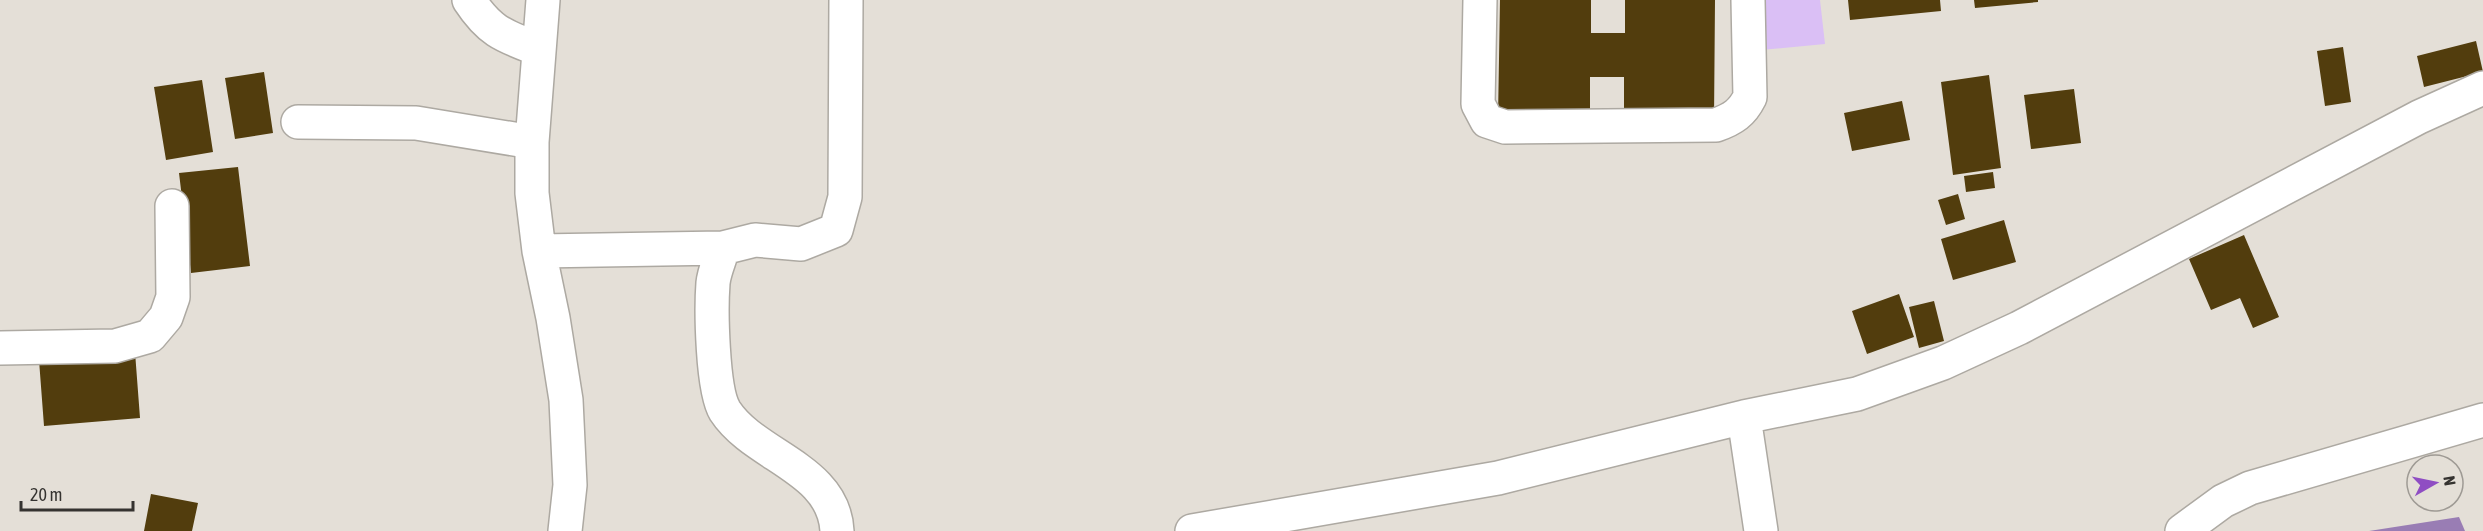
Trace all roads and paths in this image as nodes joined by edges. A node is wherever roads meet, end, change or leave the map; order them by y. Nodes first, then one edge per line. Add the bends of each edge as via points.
1 (469, 0) edge
2 (543, 0) edge
3 (846, 0) edge
4 (1480, 0) edge
5 (1748, 0) edge
6 (538, 49) junction
7 (2483, 88) edge
8 (298, 122) dead end
9 (532, 142) junction
10 (172, 206) dead end
11 (723, 248) junction
12 (539, 251) junction
13 (0, 348) edge
14 (1744, 417) junction
15 (2483, 420) edge
16 (565, 531) edge
17 (837, 531) edge
18 (1192, 531) edge
19 (1761, 531) edge
20 (2182, 531) edge

1 - 6 street via 481,19 499,34
2 - 6 street
3 - 11 street via 845,196 836,230 801,244 755,240
4 - 5 street via 1478,104 1487,121 1505,126 1716,125 1731,119 1744,109 1750,97
6 - 9 street
7 - 14 street via 2419,117 2019,328 1943,363 1857,394
8 - 9 street via 416,123
9 - 12 street via 532,193
10 - 13 street via 173,297 166,317 150,336 115,346
11 - 12 street
11 - 17 street via 713,282 716,383 725,410 748,434 808,477 828,499
12 - 16 street via 566,400 570,485
14 - 18 street via 1498,478
14 - 19 street
15 - 20 street via 2250,488 2223,501

